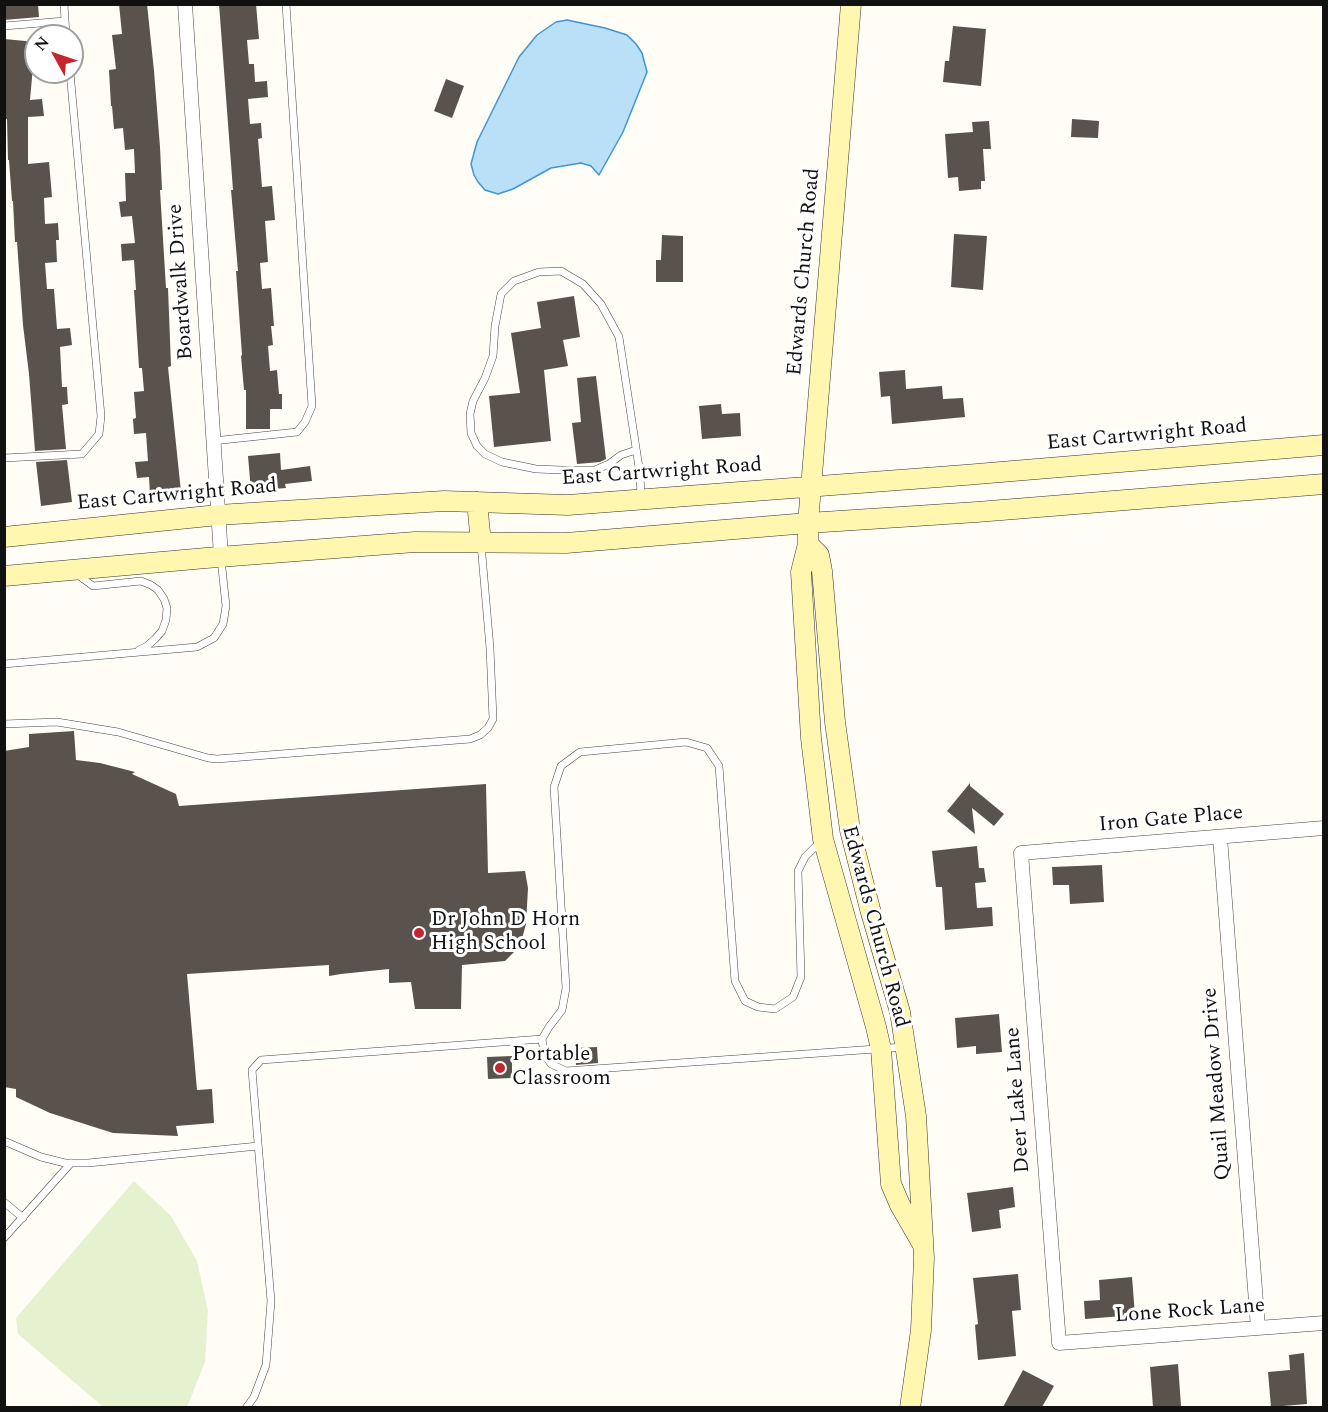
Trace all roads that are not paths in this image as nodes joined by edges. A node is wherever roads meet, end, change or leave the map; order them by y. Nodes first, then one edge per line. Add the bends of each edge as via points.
1 (64, 4) edge
2 (184, 4) edge
3 (286, 4) edge
4 (851, 4) edge
5 (65, 21) junction
6 (65, 24) edge
7 (4, 26) edge
8 (71, 84) edge
9 (213, 441) junction
10 (1323, 445) edge
11 (636, 450) junction
12 (4, 458) edge
13 (1323, 484) edge
14 (812, 486) junction
15 (641, 499) junction
16 (477, 502) junction
17 (218, 515) junction
18 (808, 523) junction
19 (5, 534) edge
20 (481, 543) junction
21 (808, 544) junction
22 (221, 556) junction
23 (72, 570) junction
24 (4, 576) edge
25 (132, 653) junction
26 (4, 664) edge
27 (4, 724) edge
28 (1323, 828) edge
29 (1220, 837) junction
30 (823, 839) junction
31 (1021, 853) joint
32 (542, 1039) junction
33 (905, 1047) junction
34 (881, 1049) junction
35 (4, 1141) edge
36 (258, 1146) junction
37 (71, 1163) junction
38 (4, 1202) edge
39 (23, 1218) junction
40 (4, 1238) edge
41 (923, 1245) junction
42 (1323, 1323) edge
43 (1258, 1328) junction
44 (1059, 1343) joint
45 (246, 1407) edge
46 (910, 1407) edge

1 - 5 lane
2 - 9 street, Boardwalk Drive
3 - 9 lane via 312,406 297,432
4 - 14 main road, Edwards Church Road
5 - 6 lane
5 - 7 lane
8 - 12 lane via 101,416 99,434 82,454
9 - 17 street, Boardwalk Drive
10 - 14 main road, East Cartwright Road
11 - 11 lane via 619,337 601,304 584,284 561,271 539,272 514,281 501,294 493,356 470,414 471,433 477,446 502,462 562,471 595,470
11 - 15 lane
13 - 18 main road
14 - 15 main road, East Cartwright Road
14 - 18 main road, Edwards Church Road
15 - 16 main road, East Cartwright Road via 568,505
16 - 17 main road, East Cartwright Road
16 - 20 main road
17 - 19 main road, East Cartwright Road
17 - 22 street, Boardwalk Drive
18 - 20 main road via 566,543
18 - 21 main road, Edwards Church Road
20 - 22 main road via 415,542
20 - 27 lane via 494,719 480,735 470,739 217,759 108,730 57,722
21 - 30 main road, Edwards Church Road via 801,572
21 - 33 main road, Edwards Church Road via 819,555 822,571 835,722 850,830 900,1012
22 - 23 main road
22 - 25 lane via 226,606 223,624 214,638 197,647
23 - 24 main road
23 - 25 lane via 93,585 141,581 158,590 166,608 162,631 147,646
25 - 26 lane
28 - 29 street, Iron Gate Place
29 - 31 street, Iron Gate Place
29 - 43 street, Quail Meadow Drive
30 - 32 lane via 805,856 798,872 801,977 794,997 775,1009 758,1007 745,1001 735,981 718,766 707,748 686,742 580,752 570,759 561,766 554,787 566,988 561,1010
30 - 34 main road, Edwards Church Road
31 - 44 street, Deer Lake Lane
32 - 34 lane via 544,1054 551,1064 566,1071
32 - 36 lane via 261,1060 252,1070
33 - 34 lane
33 - 41 main road, Edwards Church Road via 916,1116
34 - 41 main road, Edwards Church Road via 891,1184
35 - 37 lane via 41,1157
36 - 37 lane
36 - 45 lane via 271,1301 266,1365
37 - 39 lane
38 - 39 lane
39 - 40 lane
41 - 46 main road, Edwards Church Road via 921,1330
42 - 43 street, Lone Rock Lane
43 - 44 street, Lone Rock Lane

